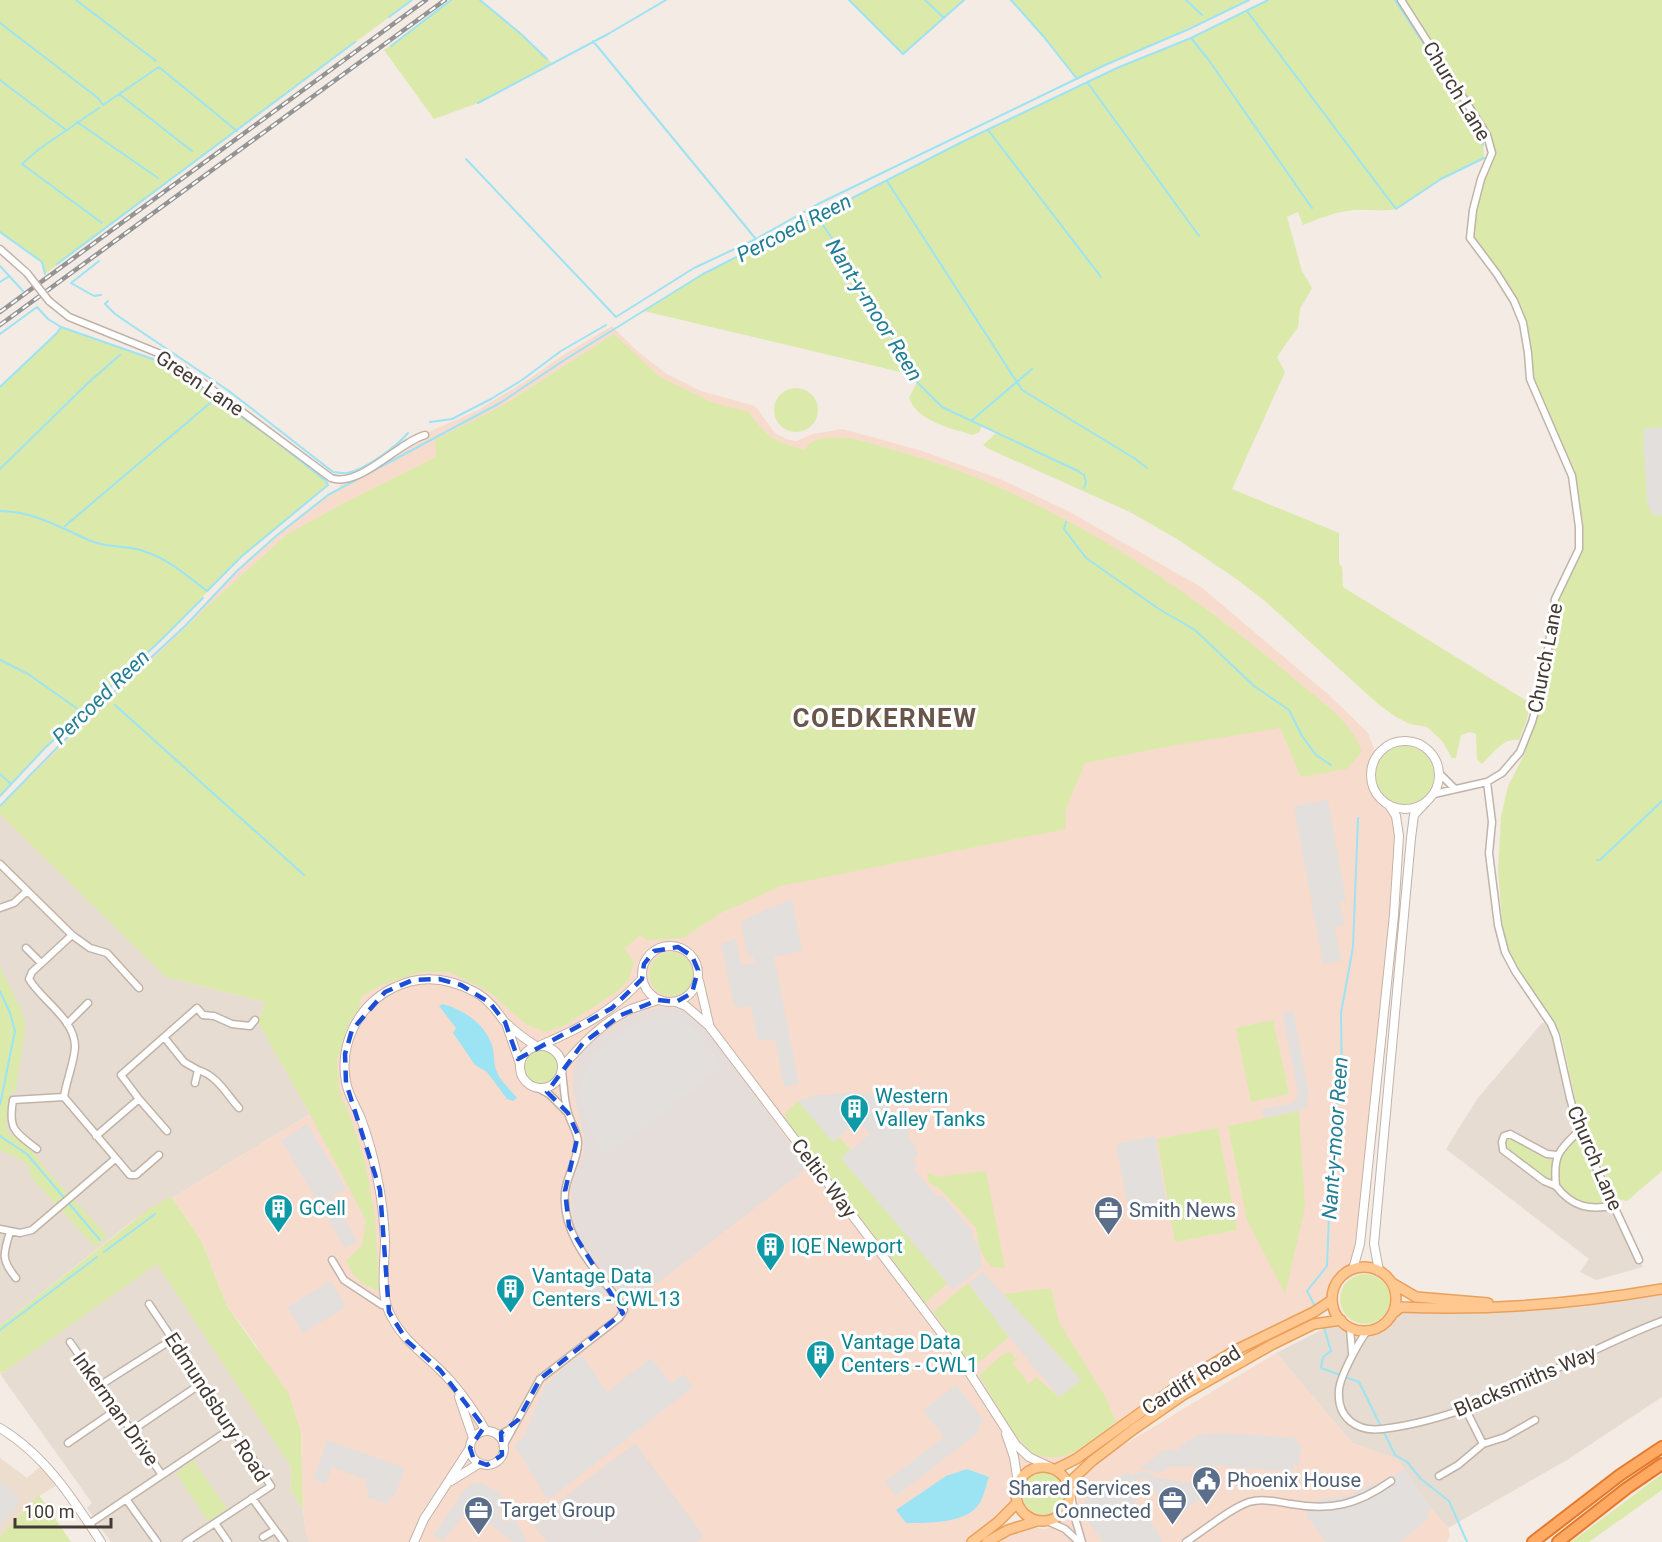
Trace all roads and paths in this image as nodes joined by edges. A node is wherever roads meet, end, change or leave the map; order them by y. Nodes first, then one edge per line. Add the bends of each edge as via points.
1 (1401, 0) edge
2 (0, 249) edge
3 (425, 435) dead end
4 (1439, 773) junction
5 (1487, 782) junction
6 (1454, 788) junction
7 (1434, 794) junction
8 (1427, 801) junction
9 (1389, 806) junction
10 (0, 864) edge
11 (27, 891) junction
12 (0, 908) edge
13 (72, 935) junction
14 (26, 948) dead end
15 (40, 963) junction
16 (699, 977) junction
17 (642, 979) junction
18 (140, 988) dead end
19 (658, 1000) junction
20 (676, 1002) junction
21 (88, 1004) dead end
22 (255, 1020) dead end
23 (506, 1022) junction
24 (67, 1024) junction
25 (709, 1026) junction
26 (164, 1037) junction
27 (538, 1046) junction
28 (520, 1064) junction
29 (562, 1069) junction
30 (198, 1071) junction
31 (195, 1083) dead end
32 (538, 1088) junction
33 (64, 1097) junction
34 (140, 1099) junction
35 (240, 1108) dead end
36 (568, 1113) junction
37 (167, 1131) dead end
38 (1579, 1131) junction
39 (96, 1136) junction
40 (37, 1149) dead end
41 (159, 1155) dead end
42 (1557, 1155) junction
43 (115, 1159) junction
44 (1556, 1186) junction
45 (1615, 1205) junction
46 (0, 1229) edge
47 (10, 1232) junction
48 (332, 1260) dead end
49 (1639, 1260) dead end
50 (1353, 1269) junction
51 (1379, 1271) junction
52 (16, 1278) dead end
53 (1392, 1283) junction
54 (1662, 1289) edge
55 (1332, 1300) junction
56 (149, 1304) dead end
57 (387, 1305) junction
58 (1517, 1306) junction
59 (1392, 1314) junction
60 (1341, 1320) junction
61 (1662, 1321) edge
62 (1350, 1328) junction
63 (1368, 1330) junction
64 (173, 1339) junction
65 (70, 1342) dead end
66 (1352, 1357) junction
67 (202, 1383) junction
68 (99, 1386) junction
69 (457, 1390) junction
70 (116, 1410) junction
71 (1466, 1410) junction
72 (999, 1419) junction
73 (1534, 1420) dead end
74 (512, 1427) junction
75 (0, 1428) edge
76 (232, 1428) junction
77 (131, 1431) junction
78 (486, 1431) junction
79 (498, 1436) junction
80 (473, 1438) junction
81 (68, 1443) dead end
82 (1483, 1444) junction
83 (503, 1446) junction
84 (1662, 1447) edge
85 (470, 1448) junction
86 (480, 1463) junction
87 (1662, 1464) edge
88 (1053, 1468) junction
89 (162, 1475) junction
90 (1439, 1476) dead end
91 (1391, 1481) dead end
92 (448, 1483) junction
93 (1018, 1483) junction
94 (1071, 1491) junction
95 (252, 1498) junction
96 (126, 1499) junction
97 (1017, 1503) junction
98 (1042, 1521) junction
99 (215, 1523) junction
100 (89, 1524) junction
101 (275, 1530) junction
102 (263, 1538) dead end
103 (101, 1542) edge
104 (157, 1542) edge
105 (186, 1542) edge
106 (228, 1542) edge
107 (284, 1542) edge
108 (414, 1542) edge
109 (972, 1542) edge
110 (987, 1542) edge
111 (1080, 1542) edge
112 (1186, 1542) edge
113 (1533, 1542) edge
114 (1558, 1542) edge

1 - 5 street, Church Lane via 1487,135 1492,153 1481,179 1470,238 1497,274 1523,323 1530,379 1572,476 1579,527 1579,549 1555,599 1544,679 1532,722 1520,752 1502,773
2 - 3 street, Green Lane, bridge via 69,317 158,353 331,478 342,481 357,475
4 - 6 street
4 - 7 street
4 - 9 street via 1436,761 1419,744 1407,741 1385,748 1372,767 1372,782
5 - 6 street, Church Lane
5 - 38 street, Church Lane via 1492,822 1489,854 1498,926 1515,971 1556,1036
6 - 7 street, Church Lane
7 - 8 street
8 - 9 street via 1409,809
8 - 51 street via 1414,815 1411,838 1374,1244
9 - 50 street via 1396,816 1399,836 1394,915 1361,1233
10 - 11 street
11 - 12 street via 14,903
11 - 13 street
13 - 15 street
13 - 18 street via 90,948 107,953
14 - 15 street
15 - 24 street via 29,979
16 - 17 street, Celtic Way via 692,956 670,946 647,957
16 - 20 street via 692,993
16 - 25 street, Celtic Way
17 - 19 street via 645,988
17 - 27 street, Celtic Way via 587,1024
19 - 20 street, Celtic Way
19 - 29 street, Celtic Way via 621,1015 582,1043
20 - 25 street, Celtic Way
21 - 24 street
22 - 26 street via 250,1026 232,1024 203,1015 197,1008
23 - 27 street
23 - 28 street
23 - 57 street via 478,993 451,981 427,979 385,992 364,1010 352,1030 345,1054 346,1083 372,1154 380,1190
24 - 33 street via 75,1050
25 - 72 street, Celtic Way via 951,1346
26 - 30 street via 184,1062
26 - 34 street via 121,1075
27 - 28 street via 524,1054
27 - 29 street via 557,1052
28 - 32 street via 522,1077
29 - 32 street via 555,1084
29 - 36 street
30 - 31 street
30 - 35 street via 208,1073
32 - 36 street
33 - 39 street
33 - 40 street via 13,1100 11,1124
34 - 37 street
34 - 39 street
36 - 74 street via 578,1140 565,1191 569,1226 580,1250 622,1305 623,1313 540,1379
38 - 42 street
38 - 45 street, Church Lane
39 - 43 street
41 - 43 street via 136,1175 130,1175
42 - 44 street
42 - 44 street via 1547,1154 1510,1134 1502,1142 1503,1150
43 - 47 street via 32,1230
44 - 45 street via 1583,1208
45 - 49 street, Church Lane
46 - 47 street
47 - 52 street via 4,1257
48 - 57 street via 349,1284
50 - 51 main road
50 - 55 main road via 1339,1279
51 - 53 main road
53 - 58 main road via 1416,1297
53 - 59 main road via 1396,1293
54 - 58 main road
55 - 60 main road
55 - 88 main road, Cardiff Road via 1236,1350 1076,1459
56 - 64 street, Edmundsbury Road
57 - 69 street via 407,1341
58 - 59 main road via 1461,1310 1401,1307
59 - 63 main road via 1378,1328
60 - 62 main road
60 - 94 main road, Cardiff Road via 1314,1324 1183,1395 1092,1461 1074,1478
61 - 71 street, Blacksmiths Way
62 - 63 main road
62 - 66 street, Blacksmiths Way
63 - 66 street, Blacksmiths Way
64 - 67 street, Edmundsbury Road
64 - 68 street
65 - 68 street, Inkerman Drive
66 - 71 street, Blacksmiths Way via 1338,1389 1342,1411 1347,1420 1366,1430
67 - 76 street, Edmundsbury Road
67 - 77 street
68 - 70 street, Inkerman Drive
69 - 78 street
69 - 80 street
70 - 77 street, Inkerman Drive
70 - 81 street
71 - 82 street
72 - 88 street, Celtic Way via 1029,1457
72 - 93 street, Celtic Way via 1014,1457
73 - 82 street via 1505,1437
74 - 79 street
74 - 83 street
75 - 100 street via 44,1463
76 - 89 street
76 - 95 street, Edmundsbury Road via 271,1486
77 - 89 street, Inkerman Drive
78 - 79 street
78 - 80 street
79 - 83 street
80 - 85 street
82 - 90 street
83 - 86 street via 502,1455 495,1462
84 - 113 highway
85 - 86 street via 472,1457
85 - 92 street
86 - 92 street
87 - 114 highway
88 - 93 main road, Cardiff Road via 1035,1467
88 - 94 main road via 1067,1479
89 - 96 street
91 - 112 street via 1366,1497 1338,1506 1251,1501
92 - 108 street via 423,1519
93 - 97 main road
94 - 98 main road, Cardiff Road via 1062,1514
94 - 111 street
95 - 99 street, Edmundsbury Road
95 - 101 street
96 - 100 street
96 - 104 street
97 - 98 main road via 1022,1512
97 - 109 main road
98 - 110 main road, Cardiff Road via 1008,1530
98 - 111 street via 1065,1529
99 - 105 street, Edmundsbury Road
99 - 106 street
100 - 103 street
101 - 102 street
101 - 107 street

